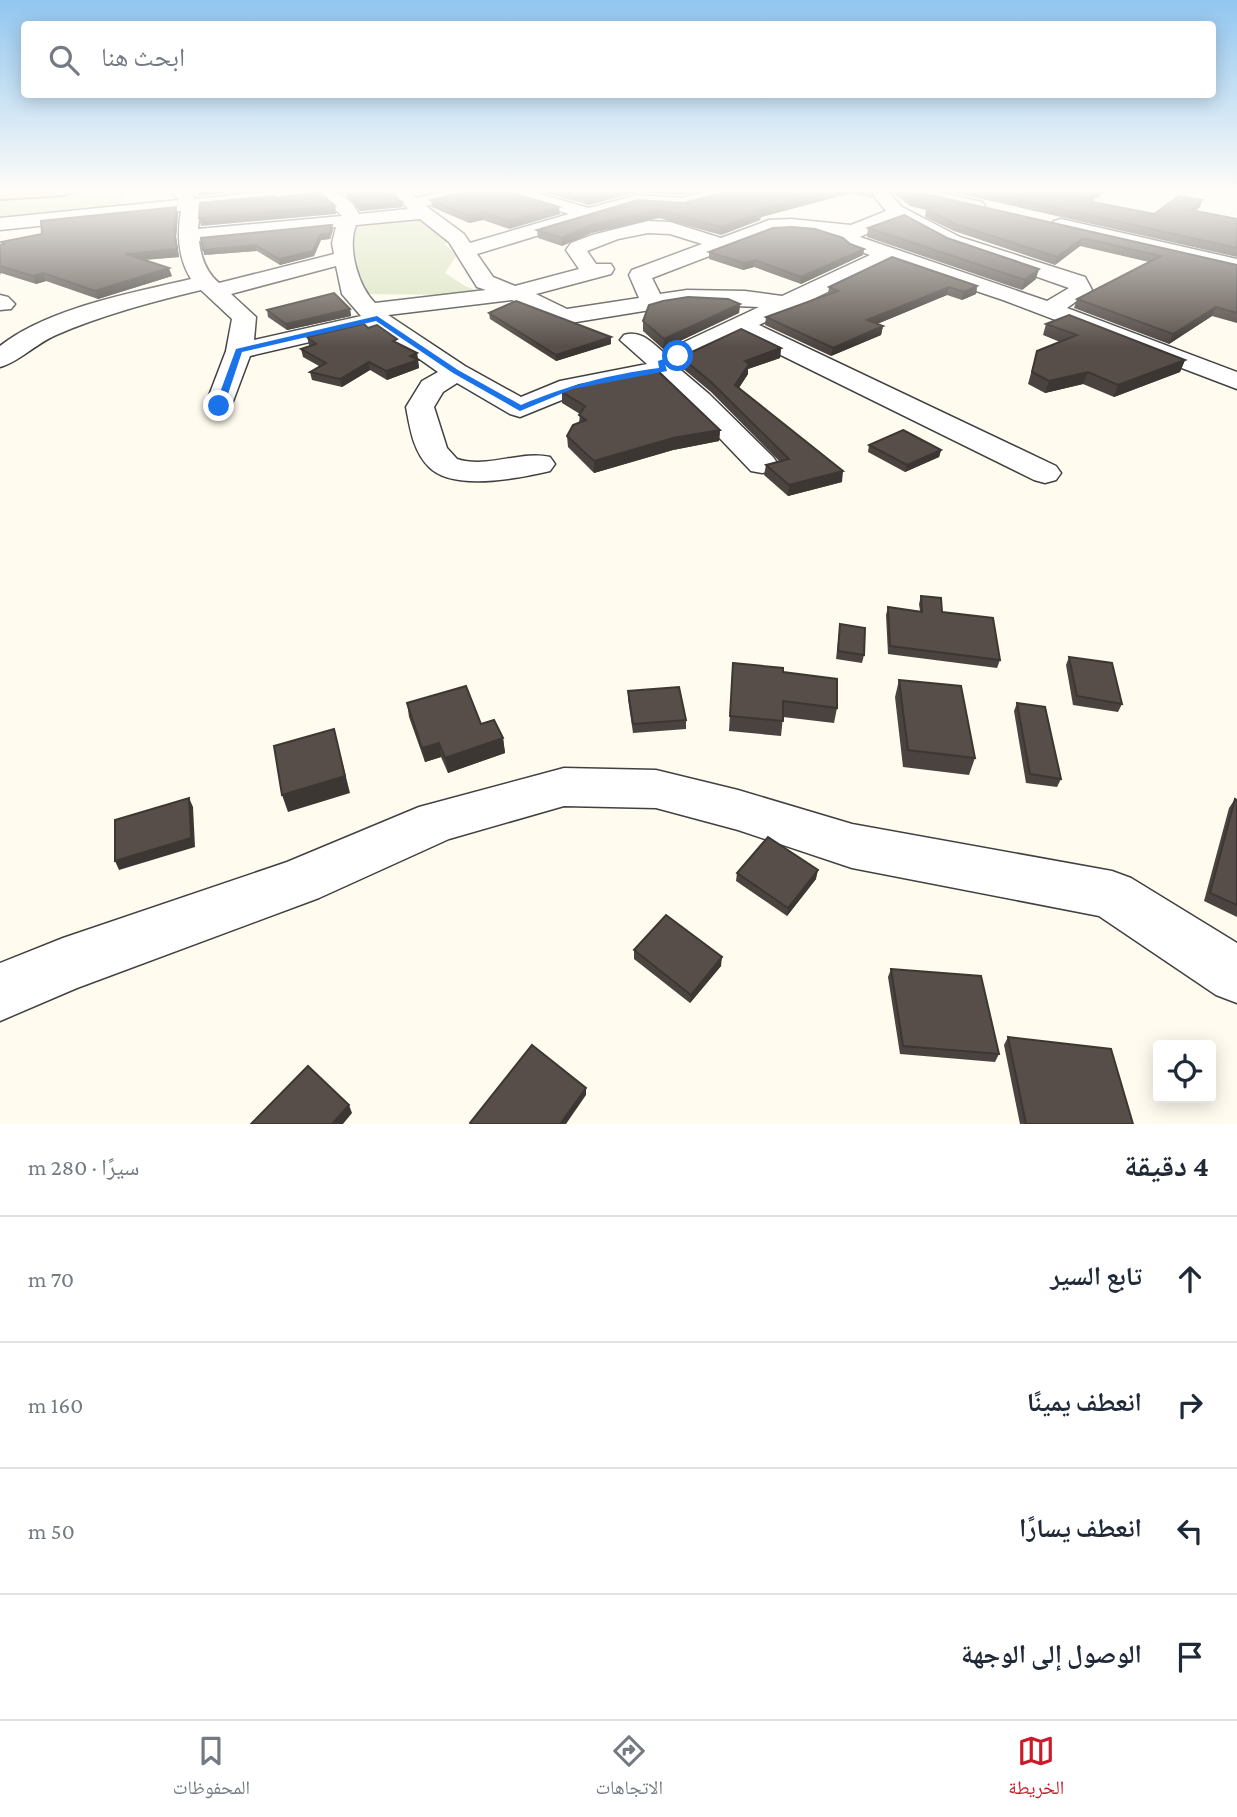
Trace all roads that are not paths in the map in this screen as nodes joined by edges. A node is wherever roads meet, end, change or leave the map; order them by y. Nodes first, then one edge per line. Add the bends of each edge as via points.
1 (192, 242) edge
2 (342, 242) edge
3 (461, 242) edge
4 (498, 242) edge
5 (523, 242) edge
6 (590, 242) edge
7 (715, 242) edge
8 (729, 242) edge
9 (855, 242) edge
10 (957, 242) edge
11 (1137, 242) edge
12 (723, 245) junction
13 (464, 251) junction
14 (890, 254) junction
15 (345, 258) junction
16 (1237, 265) edge
17 (595, 267) junction
18 (640, 275) junction
19 (210, 286) junction
20 (510, 294) junction
21 (652, 301) junction
22 (787, 304) junction
23 (1049, 309) junction
24 (374, 314) junction
25 (741, 326) junction
26 (633, 340) dead end
27 (239, 351) junction
28 (0, 359) edge
29 (662, 366) junction
30 (456, 372) junction
31 (1237, 381) edge
32 (219, 406) dead end
33 (520, 408) junction
34 (762, 464) dead end
35 (1045, 473) dead end
36 (1237, 975) edge
37 (0, 992) edge

1 - 19 street via 197,271
2 - 15 street
3 - 13 street
4 - 13 street
5 - 17 street
6 - 17 street via 576,250
7 - 12 street
8 - 12 street
9 - 14 street
10 - 23 street via 1077,282 1081,290
11 - 16 street
12 - 18 street
13 - 20 street via 485,282
14 - 22 street
14 - 23 street
15 - 19 street
15 - 24 street via 350,288
17 - 18 street
17 - 20 street
18 - 21 street
19 - 27 street via 244,317
19 - 28 street via 135,301 41,331
20 - 21 street via 564,317
20 - 24 street
21 - 22 street via 717,296
22 - 25 street
23 - 31 street
24 - 27 street
24 - 30 street
25 - 29 street
25 - 35 street
26 - 29 street
27 - 32 street
29 - 33 street via 570,387
29 - 34 street
30 - 33 street
30 - 33 street via 432,387 419,407 438,459 449,470 547,473 522,437
36 - 37 street via 1112,895 852,846 656,789 564,787 437,822 300,881

